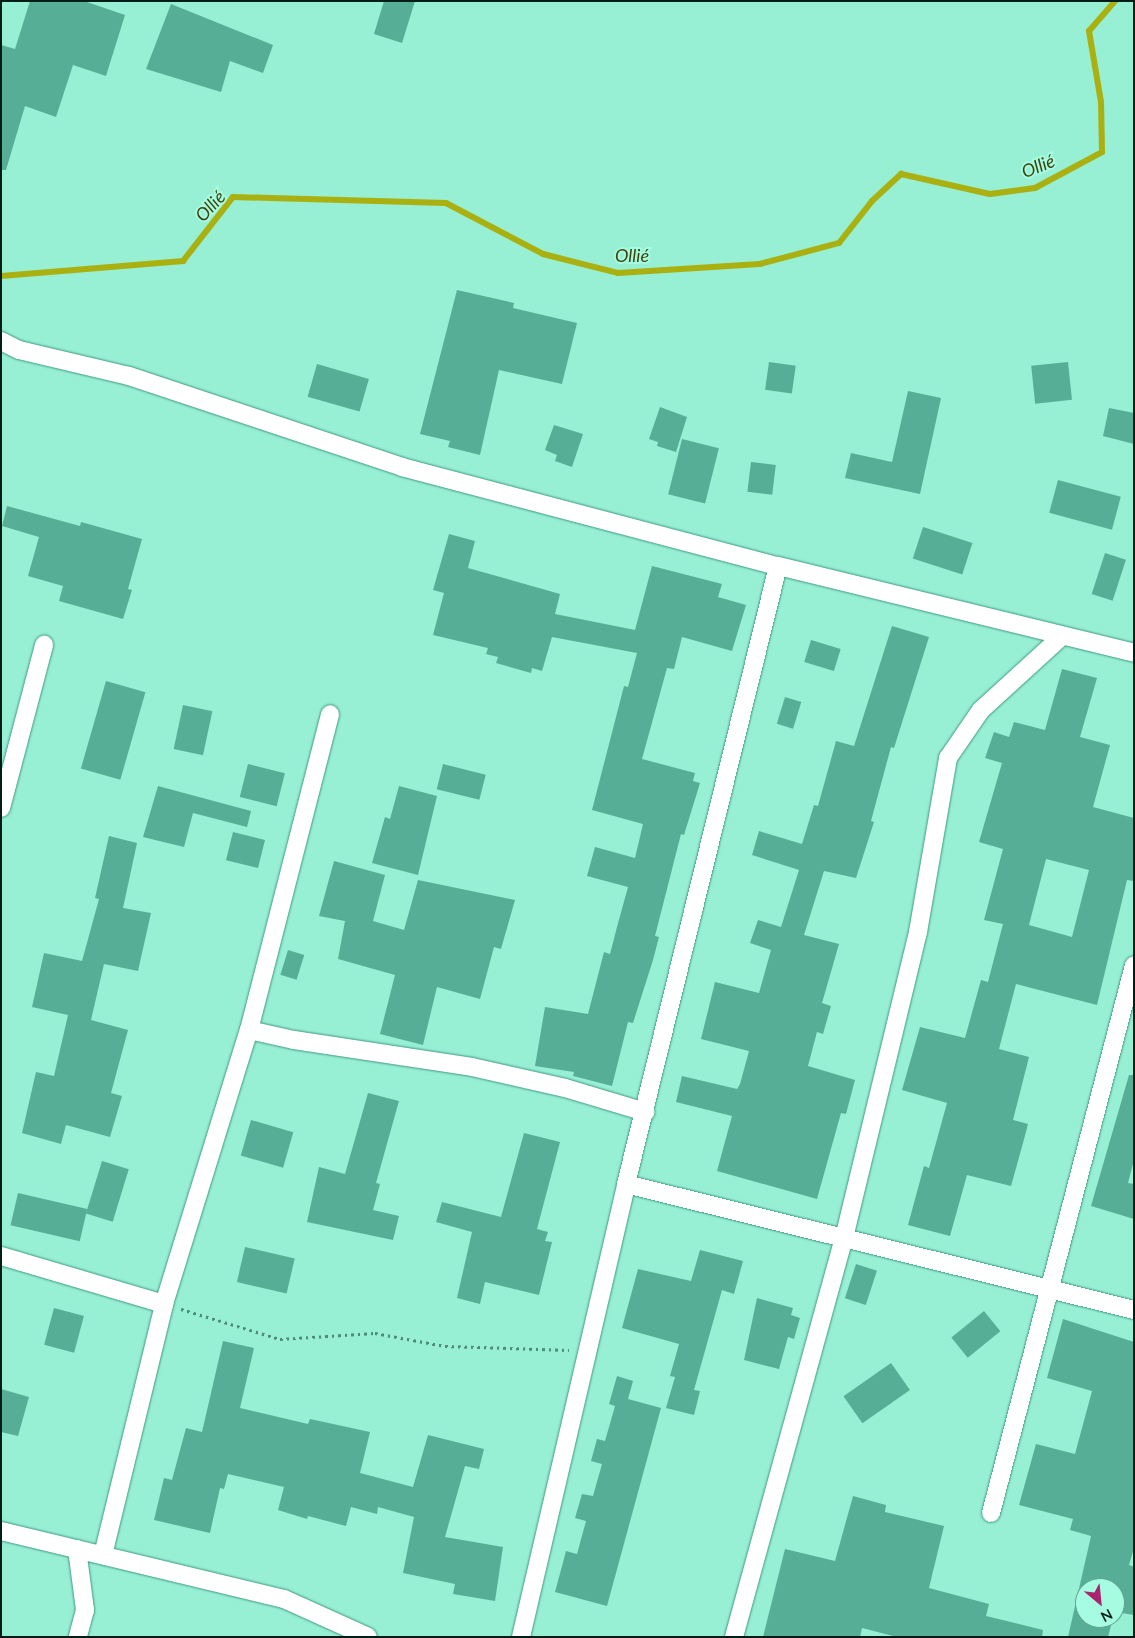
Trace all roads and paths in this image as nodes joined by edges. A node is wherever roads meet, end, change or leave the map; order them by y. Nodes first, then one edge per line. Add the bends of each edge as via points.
1 (1, 341) edge
2 (778, 566) junction
3 (1061, 637) junction
4 (44, 645) dead end
5 (1134, 654) edge
6 (330, 714) dead end
7 (1, 808) edge
8 (1134, 965) edge
9 (249, 1030) junction
10 (645, 1112) junction
11 (626, 1184) junction
12 (844, 1238) junction
13 (1, 1256) edge
14 (1048, 1288) junction
15 (164, 1304) junction
16 (1134, 1310) edge
17 (590, 1350) junction
18 (991, 1513) dead end
19 (1, 1531) edge
20 (77, 1549) junction
21 (103, 1556) junction
22 (78, 1637) edge
23 (368, 1637) edge
24 (521, 1637) edge
25 (734, 1637) edge

1 - 2 street via 20,350 129,376 402,467
2 - 3 street
2 - 10 street
3 - 5 street
3 - 12 street via 981,710 948,758 918,932
4 - 7 street
6 - 9 street
8 - 14 street
9 - 10 street via 472,1068 565,1088
9 - 15 street
10 - 11 street
11 - 12 street
11 - 17 street
12 - 14 street
12 - 25 street
13 - 15 street
14 - 16 street
14 - 18 street
15 - 17 path via 280,1339 375,1333 445,1346
15 - 21 street
17 - 24 street
19 - 20 street
20 - 21 street
20 - 22 street via 85,1610
21 - 23 street via 284,1599

